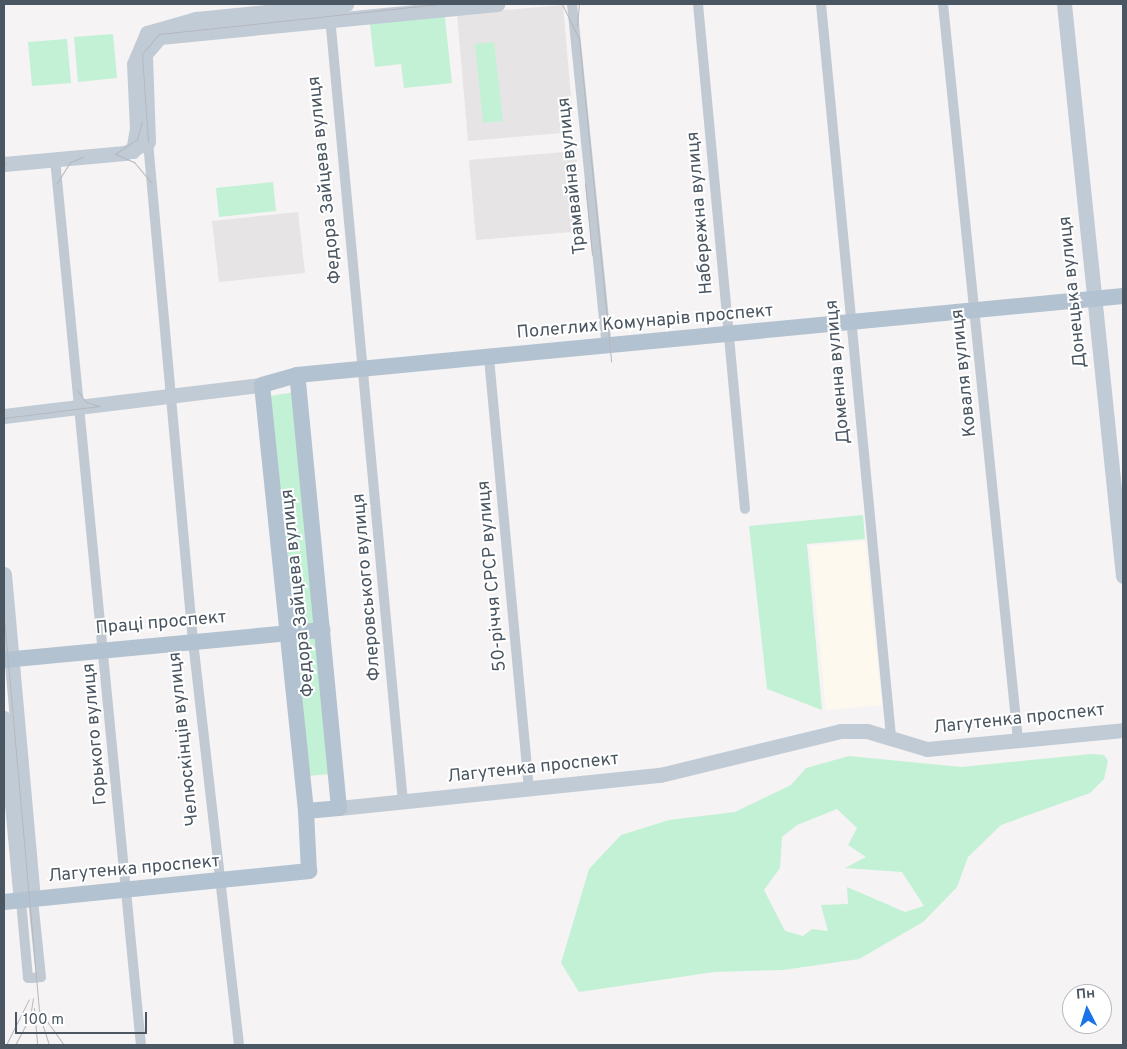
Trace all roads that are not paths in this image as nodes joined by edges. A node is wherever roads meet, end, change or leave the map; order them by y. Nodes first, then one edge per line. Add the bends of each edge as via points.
1 (346, 4) edge
2 (497, 4) edge
3 (572, 4) edge
4 (698, 4) edge
5 (821, 4) edge
6 (943, 4) edge
7 (1064, 4) edge
8 (213, 16) edge
9 (330, 18) junction
10 (148, 142) junction
11 (133, 151) junction
12 (55, 160) junction
13 (4, 164) edge
14 (1123, 296) edge
15 (1094, 299) junction
16 (975, 311) junction
17 (851, 324) junction
18 (728, 335) junction
19 (607, 346) junction
20 (489, 358) junction
21 (365, 369) junction
22 (297, 375) junction
23 (262, 385) junction
24 (172, 399) junction
25 (82, 408) junction
26 (4, 416) edge
27 (745, 509) dead end
28 (4, 574) edge
29 (1123, 576) edge
30 (323, 630) junction
31 (287, 633) junction
32 (193, 641) junction
33 (104, 650) junction
34 (8, 659) edge
35 (4, 718) edge
36 (1123, 730) edge
37 (891, 737) junction
38 (1018, 740) junction
39 (529, 791) junction
40 (403, 802) junction
41 (339, 808) junction
42 (306, 811) junction
43 (220, 883) junction
44 (127, 892) junction
45 (27, 900) junction
46 (4, 902) edge
47 (141, 1045) edge
48 (239, 1045) edge

1 - 8 street
2 - 9 street
3 - 19 street, Трамвайна вулиця
4 - 18 street, Набережна вулиця
5 - 17 street, Доменна вулиця
6 - 16 street, Коваля вулиця
7 - 15 street, Донецька вулиця
8 - 9 street
8 - 10 street via 160,37 149,48 145,63
8 - 11 street via 156,28 139,42 134,64 138,128
9 - 21 street, Федора Зайцева вулиця
10 - 11 street
10 - 24 street, Челюскінців вулиця
11 - 12 street
12 - 13 street
12 - 25 street, Горького вулиця via 77,390
14 - 15 main road, Полеглих Комунарів проспект
15 - 16 main road, Полеглих Комунарів проспект
15 - 29 street, Донецька вулиця
16 - 17 main road, Полеглих Комунарів проспект
16 - 38 street, Коваля вулиця
17 - 18 main road, Полеглих Комунарів проспект
17 - 37 street, Доменна вулиця
18 - 19 main road, Полеглих Комунарів проспект
18 - 27 street, Набережна вулиця
19 - 20 main road, Полеглих Комунарів проспект
20 - 21 main road, Полеглих Комунарів проспект
20 - 39 street, 50-річчя СРСР вулиця
21 - 22 main road, Полеглих Комунарів проспект
21 - 40 street, Флеровського вулиця
22 - 23 main road, Полеглих Комунарів проспект
22 - 30 main road, Федора Зайцева вулиця
23 - 24 street, Полеглих Комунарів проспект
23 - 31 main road, Федора Зайцева вулиця
24 - 25 street, Полеглих Комунарів проспект
24 - 32 street, Челюскінців вулиця
25 - 26 street
25 - 33 street, Горького вулиця
28 - 34 street
30 - 31 main road, Праці проспект
30 - 41 main road, Федора Зайцева вулиця
31 - 32 main road, Праці проспект
31 - 42 main road, Федора Зайцева вулиця
32 - 33 main road, Праці проспект
32 - 43 street, Челюскінців вулиця
33 - 34 main road, Праці проспект
33 - 44 street, Горького вулиця
34 - 45 street
35 - 45 street
36 - 38 street, Лагутенка проспект
37 - 38 street, Лагутенка проспект via 927,749
37 - 39 street, Лагутенка проспект via 867,731 841,731 660,775
39 - 40 street, Лагутенка проспект
40 - 41 street, Лагутенка проспект
41 - 42 main road, Лагутенка проспект
42 - 43 main road, Лагутенка проспект via 310,871
43 - 44 main road, Лагутенка проспект
43 - 48 street, Челюскінців вулиця
44 - 45 main road, Лагутенка проспект
44 - 47 street, Горького вулиця
45 - 45 street via 28,978 41,977
45 - 46 main road, Лагутенка проспект

